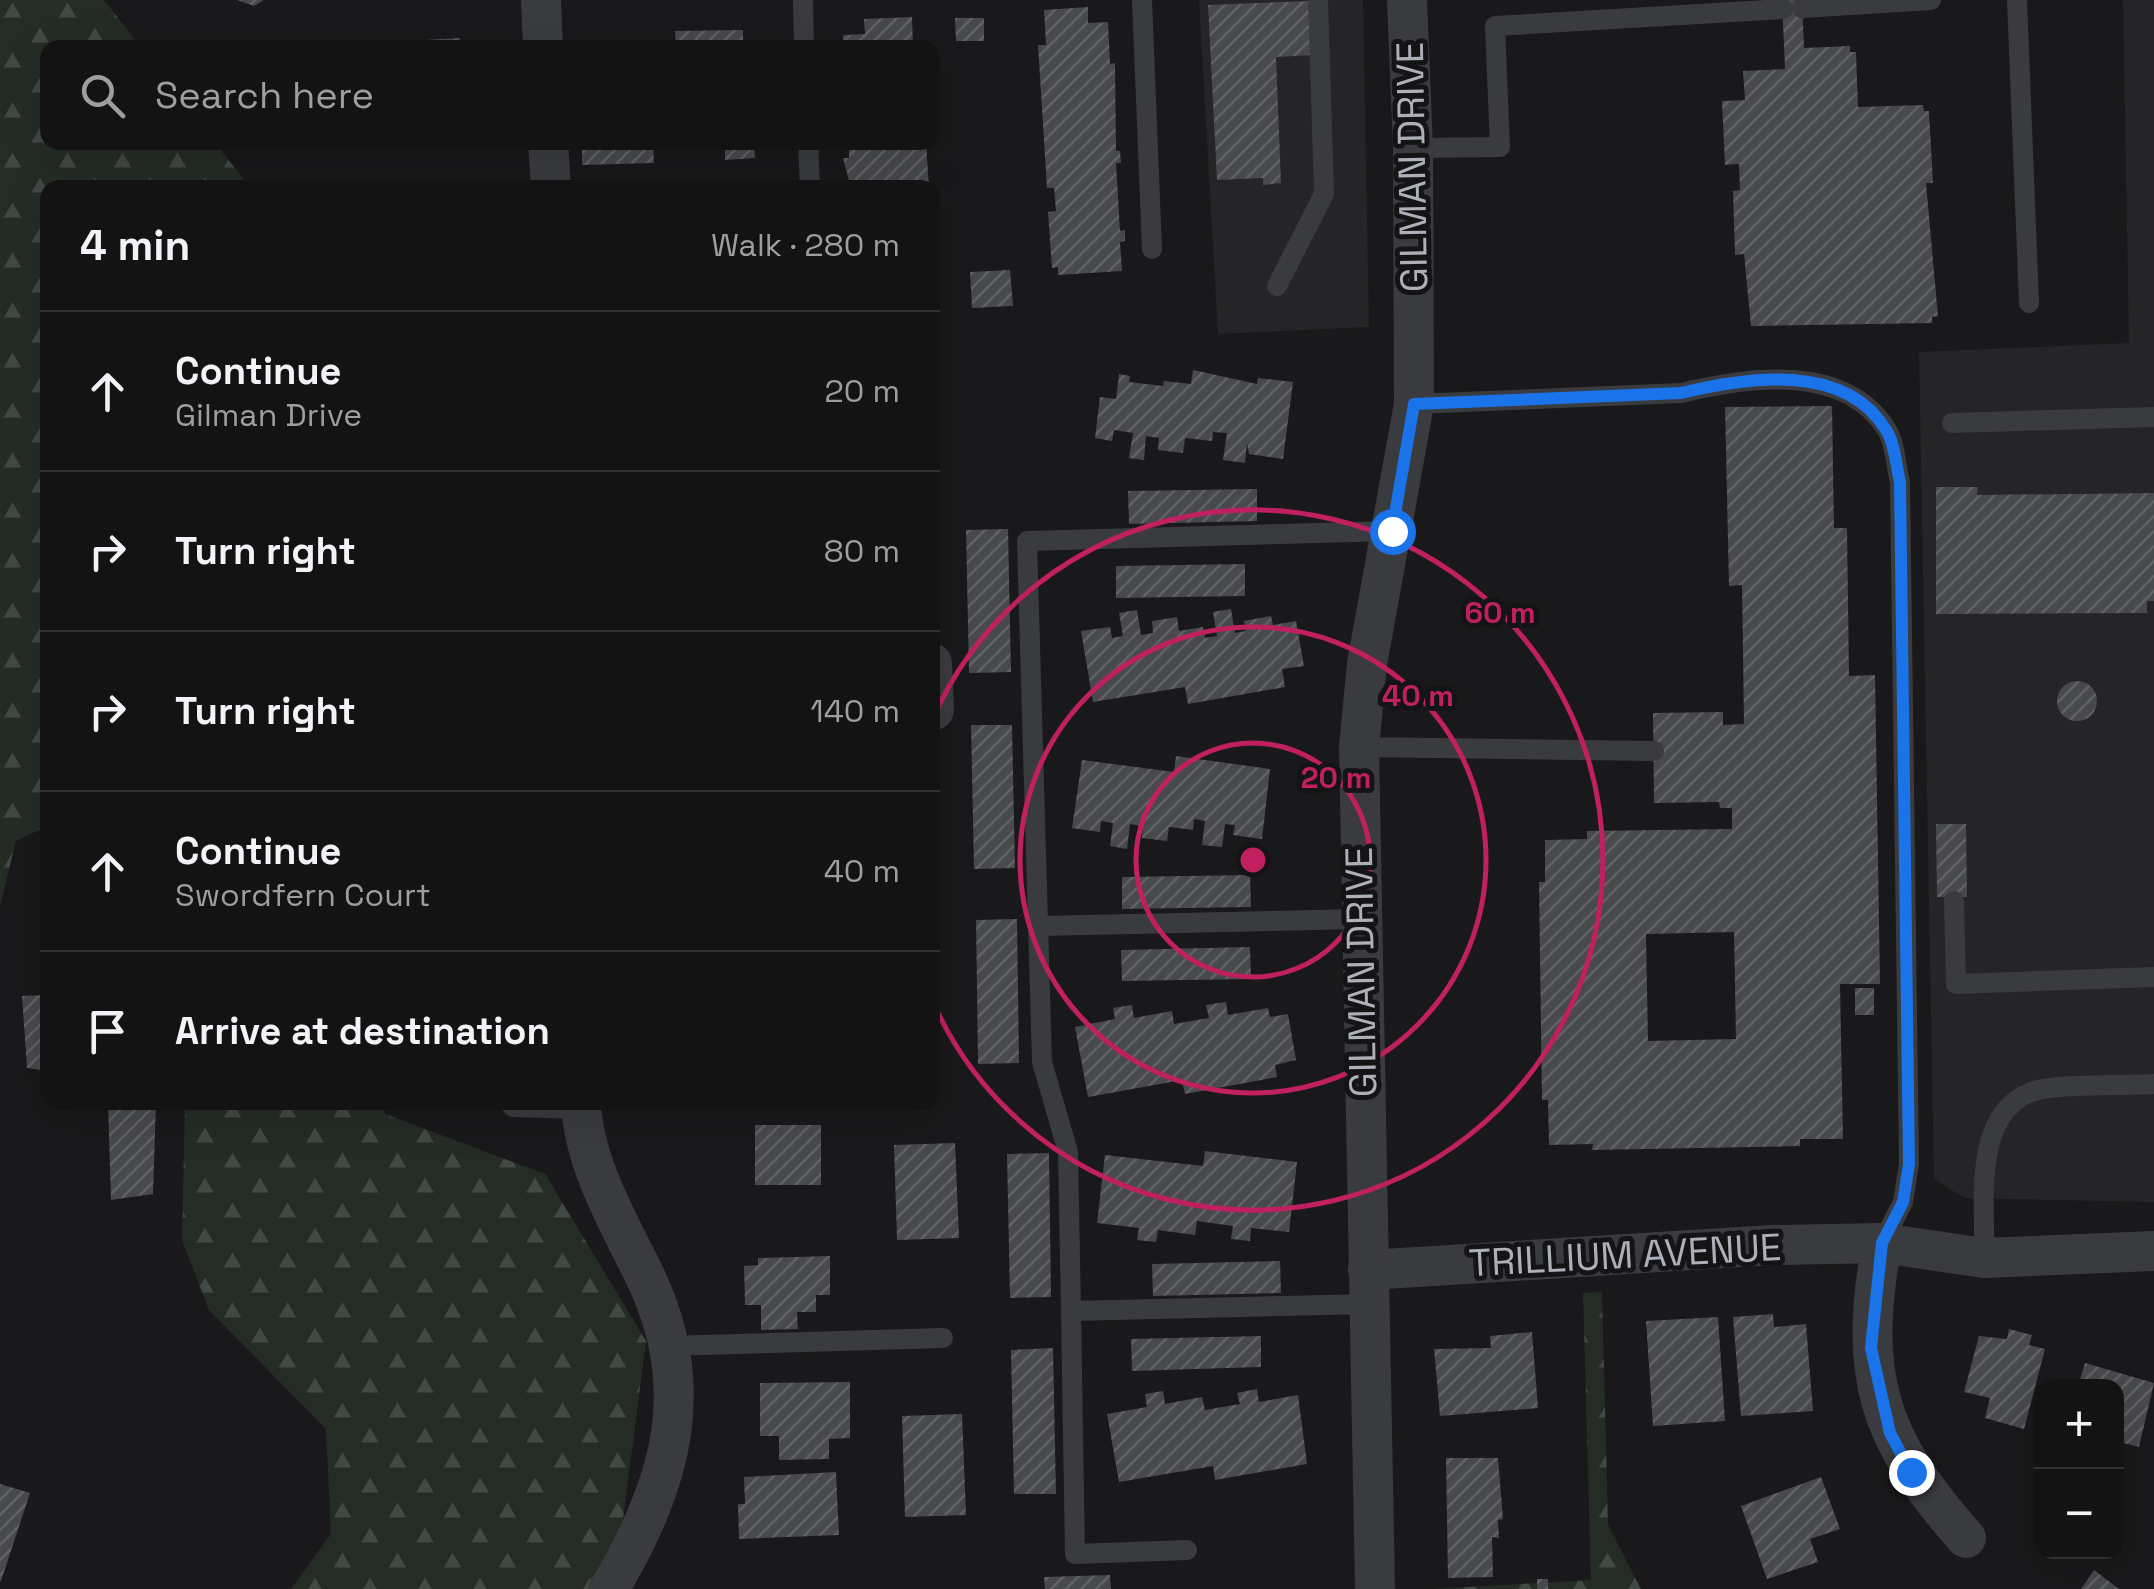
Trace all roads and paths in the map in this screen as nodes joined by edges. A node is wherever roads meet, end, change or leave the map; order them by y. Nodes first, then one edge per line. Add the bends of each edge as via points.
1 (541, 0) edge
2 (803, 0) edge
3 (1142, 0) edge
4 (1318, 0) edge
5 (1407, 0) edge
6 (1931, 0) edge
7 (2017, 0) edge
8 (543, 40) edge
9 (804, 40) edge
10 (1413, 148) junction
11 (548, 150) edge
12 (808, 150) edge
13 (550, 180) edge
14 (810, 180) edge
15 (1152, 249) dead end
16 (1277, 286) dead end
17 (2029, 303) dead end
18 (1414, 404) junction
19 (2154, 418) edge
20 (1952, 423) dead end
21 (1392, 531) junction
22 (1359, 747) junction
23 (1654, 751) dead end
24 (1954, 901) dead end
25 (1359, 920) junction
26 (1039, 926) junction
27 (2154, 978) edge
28 (2154, 1084) edge
29 (582, 1110) edge
30 (1882, 1243) junction
31 (2154, 1251) edge
32 (1984, 1258) junction
33 (1368, 1287) junction
34 (1071, 1311) junction
35 (944, 1338) dead end
36 (669, 1346) junction
37 (1966, 1538) dead end
38 (1187, 1550) dead end
39 (609, 1589) edge
40 (1375, 1589) edge

1 - 8 street
2 - 9 lane
3 - 15 lane
4 - 16 lane via 1324,194
5 - 10 street, GILMAN DRIVE
6 - 10 lane via 1495,26 1500,147
7 - 17 lane
10 - 18 street, GILMAN DRIVE
11 - 13 street
12 - 14 lane
18 - 21 street, GILMAN DRIVE
18 - 30 lane via 1816,380 1854,395 1888,431 1900,482 1909,1164 1903,1202
19 - 20 lane
21 - 22 street, GILMAN DRIVE
21 - 26 lane via 1028,540
22 - 23 lane
22 - 25 street, GILMAN DRIVE
24 - 27 lane via 1956,984
25 - 26 lane
25 - 33 street, GILMAN DRIVE
26 - 34 lane via 1042,1062 1068,1152
28 - 32 lane via 2034,1090 2004,1108 1989,1142
29 - 36 street via 606,1196
30 - 32 street, TRILLIUM AVENUE
30 - 33 street, TRILLIUM AVENUE
30 - 37 street via 1871,1348 1878,1394 1911,1472
31 - 32 street, TRILLIUM AVENUE
33 - 34 lane
33 - 40 street, GILMAN DRIVE
34 - 38 lane via 1075,1554
35 - 36 lane
36 - 39 street via 672,1444 660,1491

